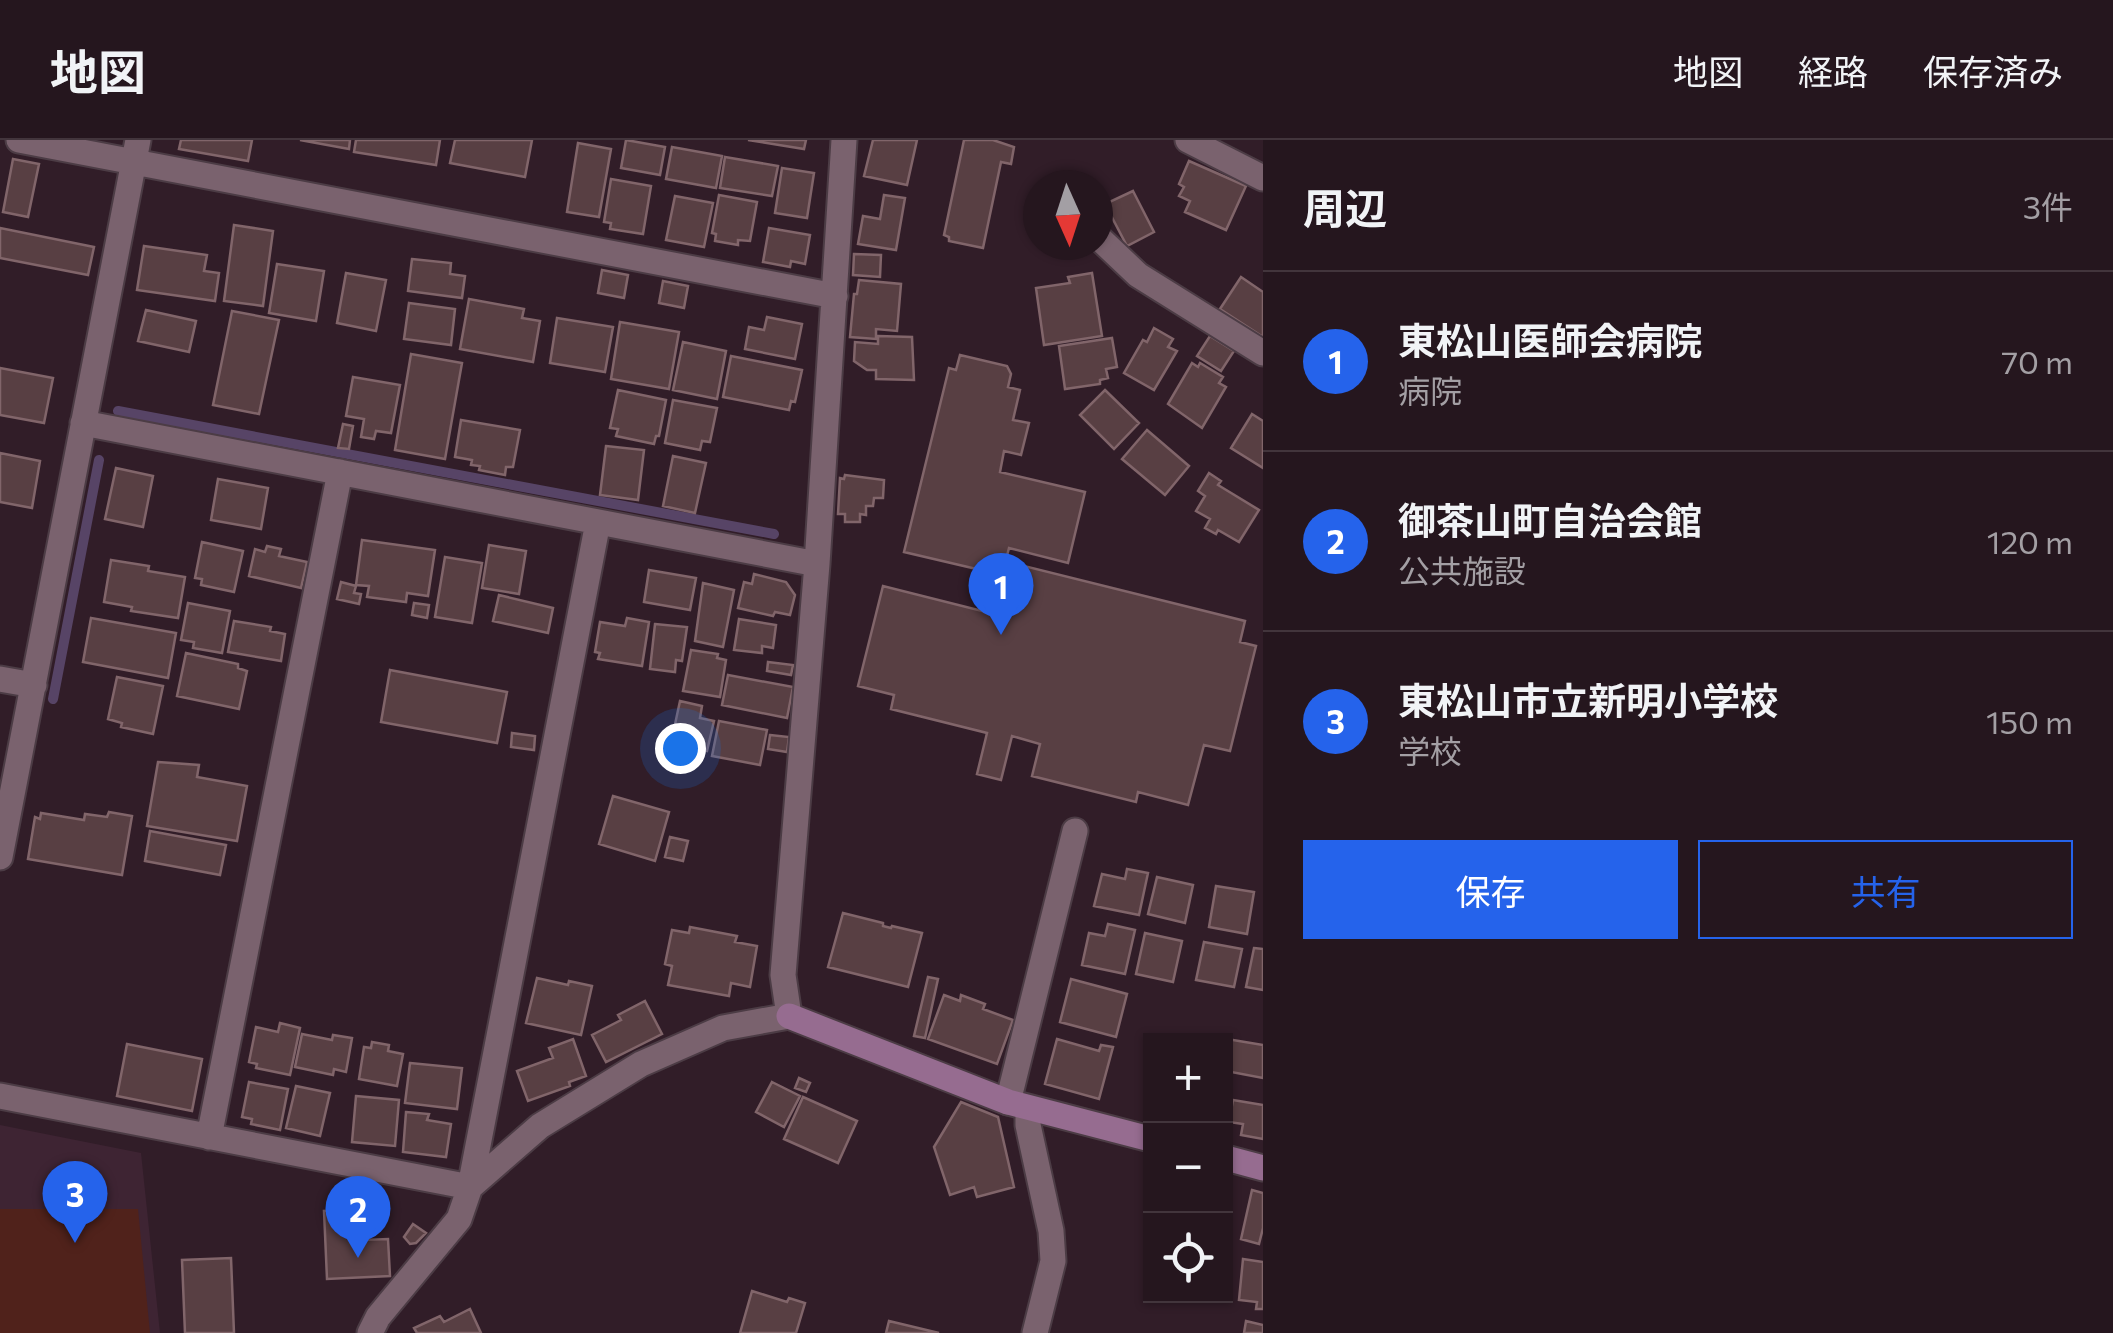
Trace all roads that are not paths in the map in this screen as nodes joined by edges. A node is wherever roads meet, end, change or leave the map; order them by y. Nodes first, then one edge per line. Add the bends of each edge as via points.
1 (19, 140) edge
2 (844, 140) edge
3 (1188, 140) edge
4 (136, 150) edge
5 (1263, 178) edge
6 (1113, 252) edge
7 (835, 296) junction
8 (1263, 353) edge
9 (83, 423) junction
10 (340, 472) junction
11 (598, 522) junction
12 (816, 564) junction
13 (0, 678) edge
14 (34, 684) junction
15 (1075, 830) dead end
16 (0, 857) edge
17 (789, 1016) junction
18 (0, 1096) edge
19 (1018, 1105) junction
20 (209, 1137) junction
21 (1143, 1138) edge
22 (1233, 1160) edge
23 (1263, 1168) edge
24 (470, 1187) junction
25 (370, 1333) edge
26 (1035, 1333) edge

1 - 4 street
2 - 7 street
3 - 5 street
4 - 7 street
4 - 9 street
6 - 8 street via 1138,275
7 - 12 street
9 - 10 street
9 - 14 street
10 - 11 street
10 - 20 street
11 - 12 street
11 - 24 street
12 - 17 street via 784,975
13 - 14 street
14 - 16 street
15 - 19 street
17 - 19 street
17 - 24 street via 723,1028 640,1064 540,1126
18 - 20 street
19 - 21 street
19 - 26 street via 1051,1231 1053,1261
20 - 24 street
22 - 23 street
24 - 25 street via 459,1219

